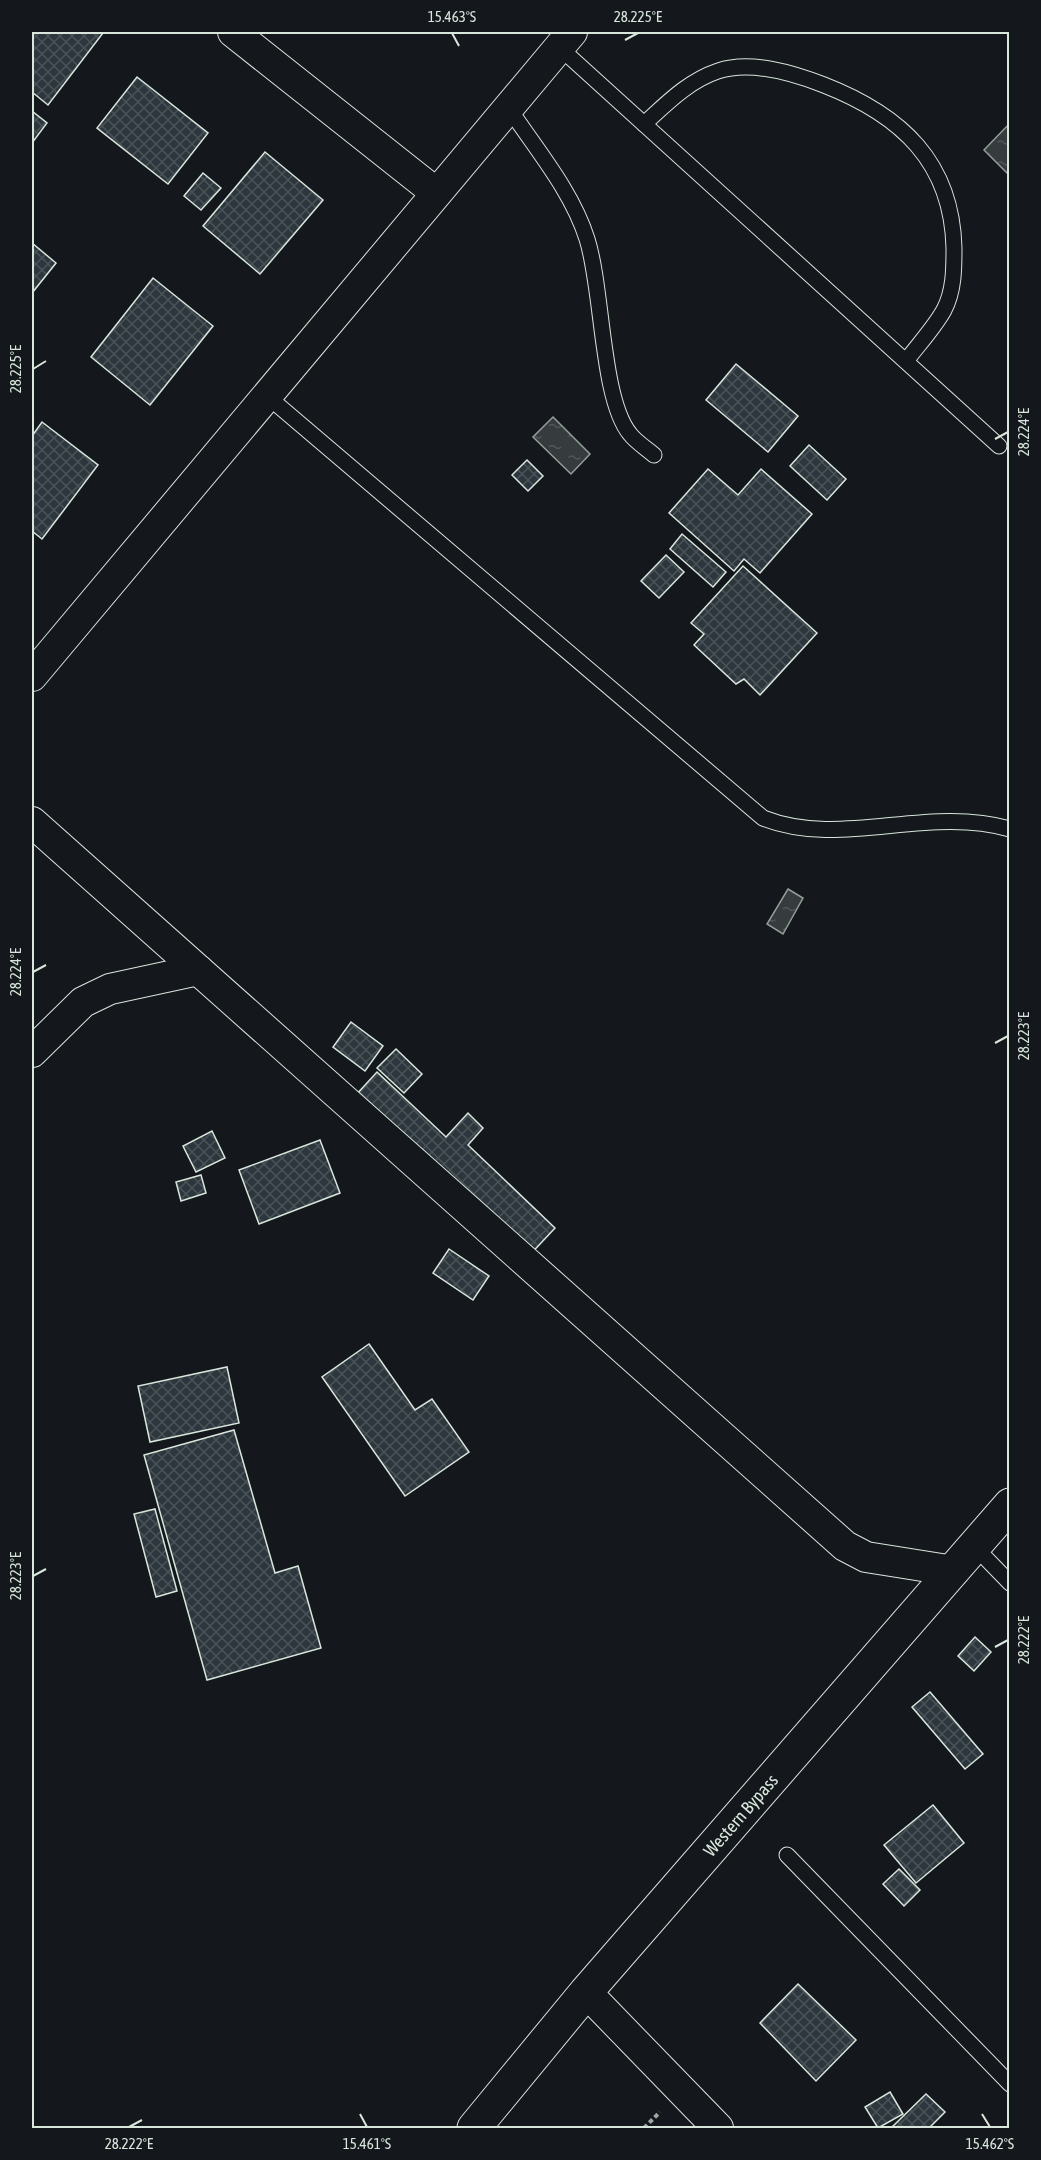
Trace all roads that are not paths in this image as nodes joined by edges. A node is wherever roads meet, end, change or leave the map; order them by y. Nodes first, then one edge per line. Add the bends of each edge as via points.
1 (233, 32) edge
2 (565, 39) edge
3 (508, 106) junction
4 (644, 124) junction
5 (435, 192) junction
6 (906, 361) junction
7 (266, 395) junction
8 (999, 446) dead end
9 (654, 455) dead end
10 (32, 676) edge
11 (32, 822) edge
12 (1010, 829) edge
13 (198, 970) junction
14 (32, 1052) edge
15 (1010, 1505) edge
16 (975, 1547) junction
17 (954, 1571) junction
18 (1010, 1583) edge
19 (788, 1855) dead end
20 (586, 1992) junction
21 (1010, 2084) edge
22 (474, 2128) edge
23 (718, 2128) edge

1 - 5 street
2 - 3 street
2 - 4 lane
3 - 5 street
3 - 9 lane via 570,199 586,237 596,270 616,410 630,434
4 - 6 lane
4 - 6 lane via 687,86 718,71 758,67 802,76 850,95 896,126 918,146 941,180 953,223 955,277 944,310
5 - 7 street
6 - 8 lane
7 - 10 street
7 - 12 lane via 763,818 785,827 810,830 922,820 964,821
11 - 13 street
13 - 14 street via 110,989 83,1002
13 - 17 street via 845,1546 866,1557
15 - 16 main road, Western Bypass
16 - 17 main road, Western Bypass
16 - 18 lane
17 - 20 main road, Western Bypass
19 - 21 lane
20 - 22 main road, Western Bypass
20 - 23 street

